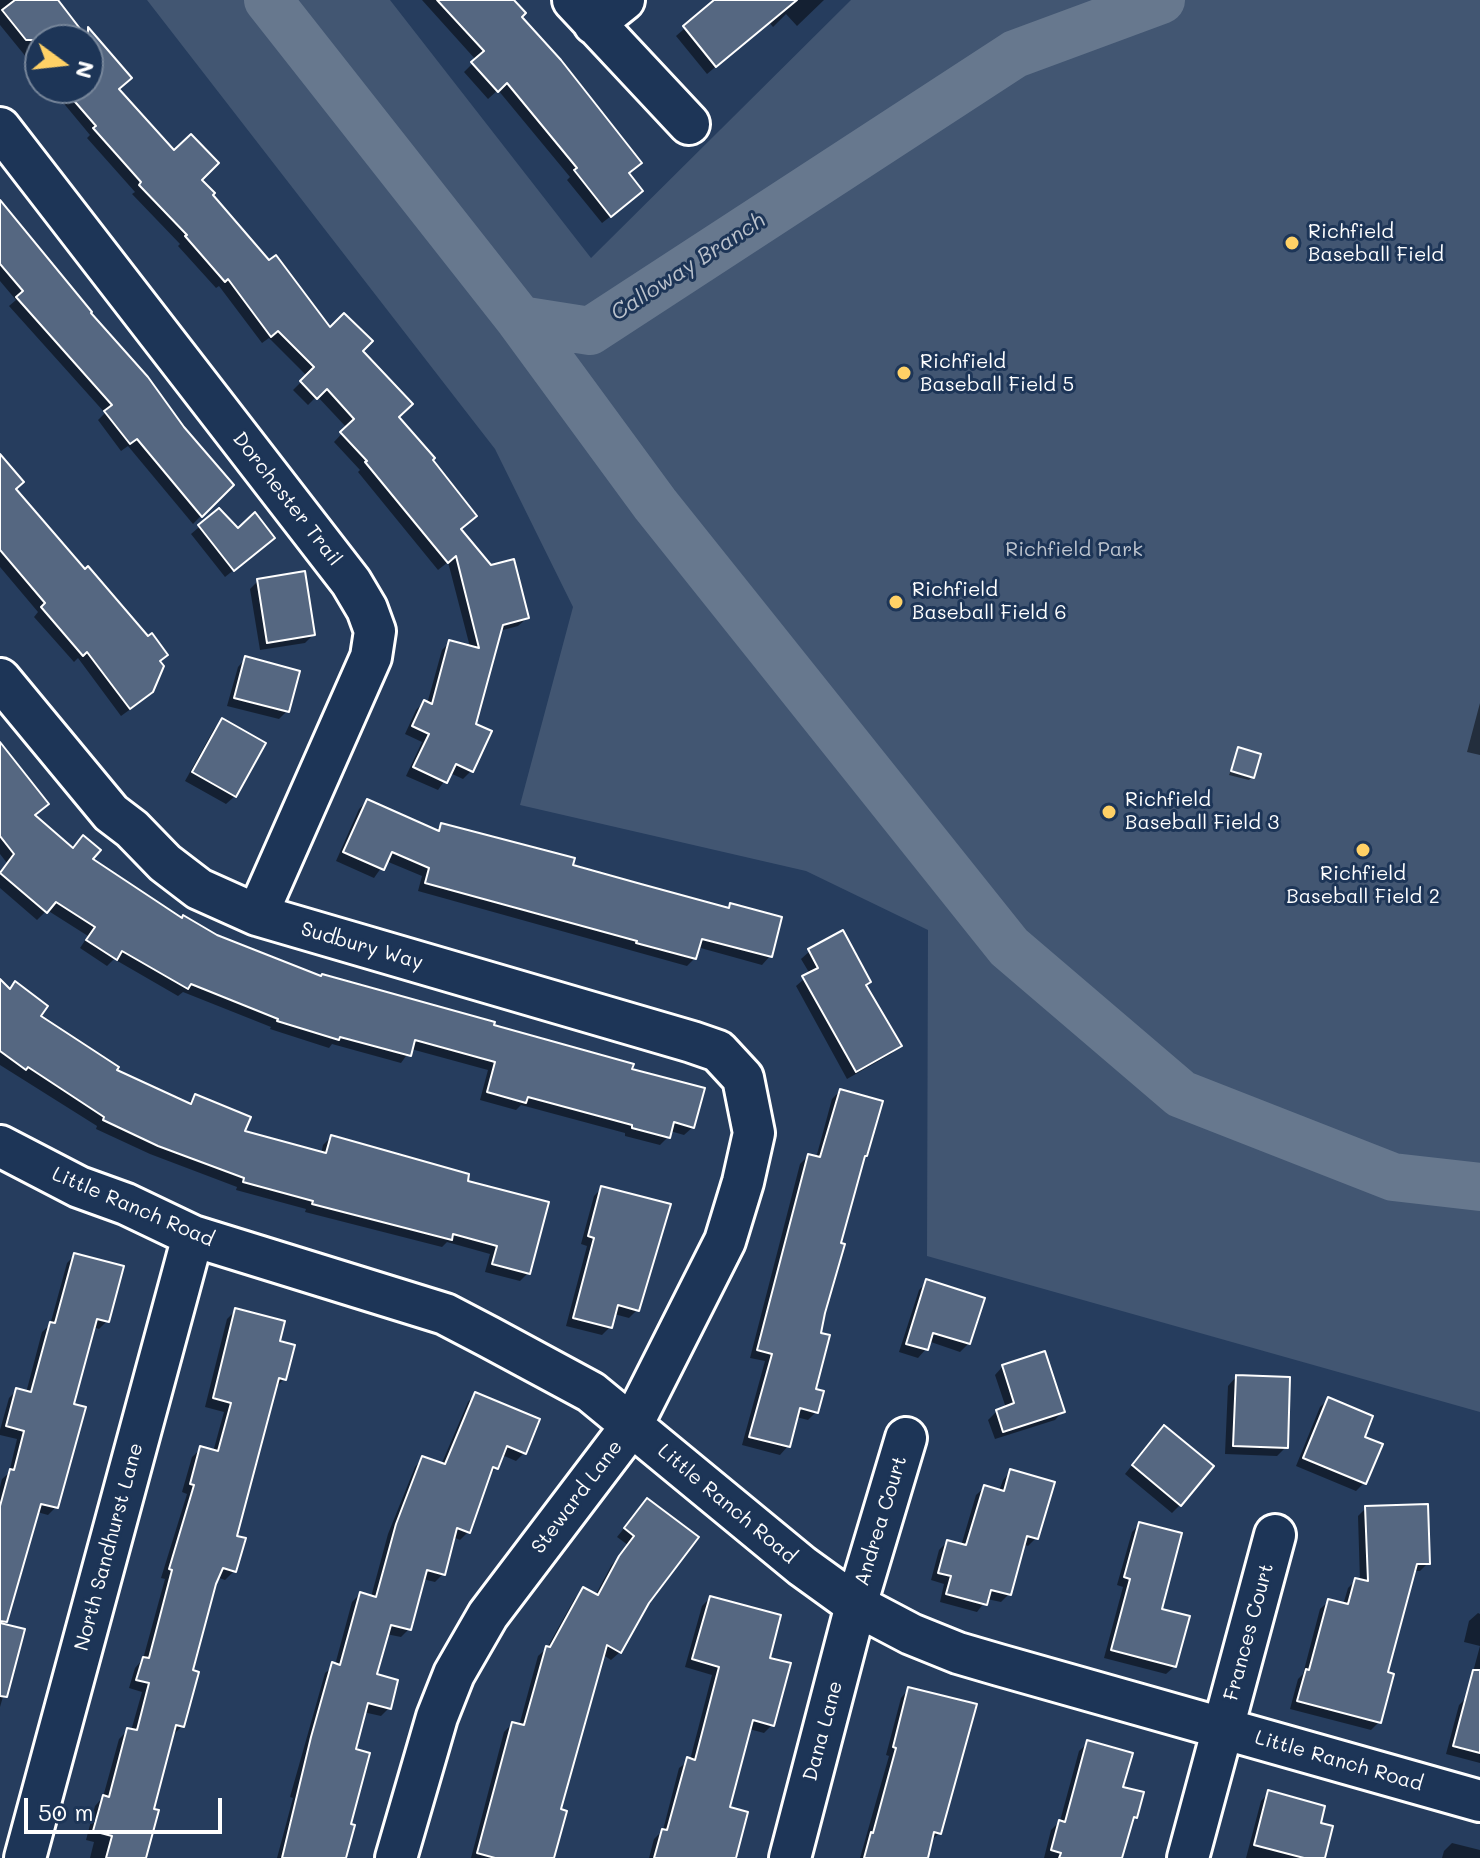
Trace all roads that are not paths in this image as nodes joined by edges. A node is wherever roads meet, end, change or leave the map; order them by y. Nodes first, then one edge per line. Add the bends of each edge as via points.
1 (597, 8) edge
2 (689, 124) dead end
3 (0, 128) edge
4 (0, 679) edge
5 (257, 915) junction
6 (754, 1133) joint
7 (0, 1146) edge
8 (193, 1236) junction
9 (632, 1425) junction
10 (906, 1438) dead end
11 (1275, 1535) dead end
12 (856, 1605) junction
13 (1223, 1728) junction
14 (1480, 1801) edge
15 (25, 1858) edge
16 (396, 1858) edge
17 (790, 1858) edge
18 (1188, 1858) edge

1 - 2 street
3 - 5 street, Dorchester Trail via 351,582 375,631 371,657
4 - 5 street, Sudbury Way via 111,813 165,863 199,889
5 - 6 street, Sudbury Way via 718,1051 743,1078
6 - 9 street, Steward Lane via 725,1241
7 - 8 street, Little Ranch Road
8 - 9 street, Little Ranch Road via 445,1314 591,1392
8 - 15 street, North Sandhurst Lane
9 - 12 street, Little Ranch Road
9 - 16 street, Steward Lane via 488,1615 454,1674
10 - 12 street, Andrea Court
11 - 13 street, Frances Court
12 - 13 street, Little Ranch Road via 958,1653
12 - 17 street, Dana Lane
13 - 14 street, Little Ranch Road
13 - 18 street, Frances Court

